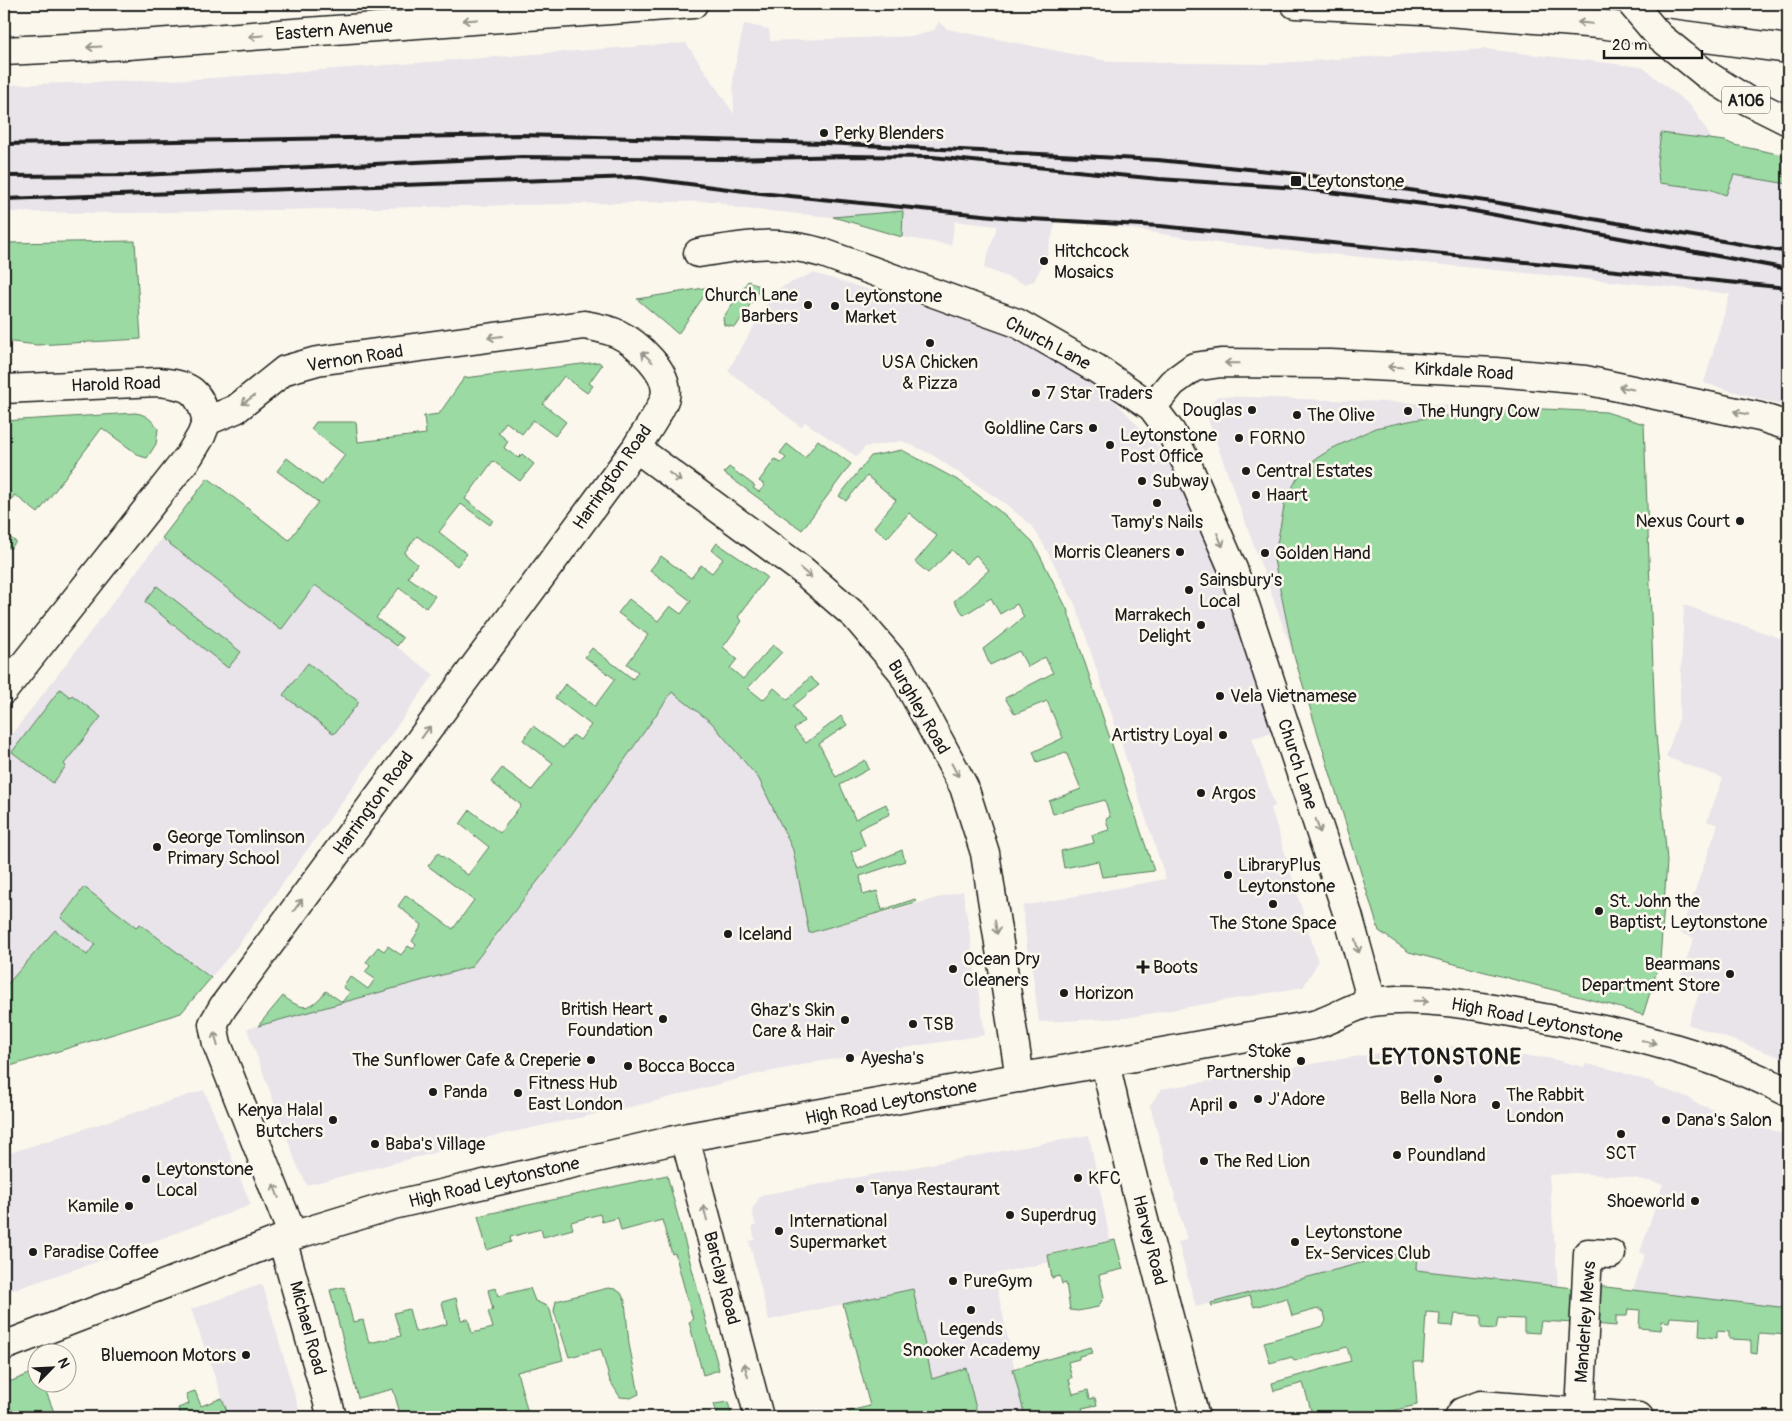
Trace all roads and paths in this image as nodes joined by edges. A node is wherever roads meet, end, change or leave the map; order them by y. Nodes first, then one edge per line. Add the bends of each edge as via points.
1 (694, 4) edge
2 (1295, 4) edge
3 (1632, 4) edge
4 (1788, 49) edge
5 (4, 51) edge
6 (1788, 121) edge
7 (698, 253) dead end
8 (4, 389) edge
9 (664, 398) joint
10 (1152, 407) junction
11 (206, 421) junction
12 (1788, 426) edge
13 (636, 448) junction
14 (4, 690) edge
15 (1372, 1002) junction
16 (1105, 1062) junction
17 (1020, 1078) junction
18 (1788, 1092) edge
19 (685, 1138) junction
20 (288, 1238) junction
21 (1611, 1254) dead end
22 (4, 1346) edge
23 (1580, 1412) junction
24 (1460, 1414) edge
25 (332, 1417) edge
26 (759, 1417) edge
27 (1195, 1417) edge
28 (1639, 1417) edge

1 -> 5 main road, Eastern Avenue
4 -> 2 main road via 1599,24
3 - 6 main road, A106, bridge via 1659,36 1707,75
7 - 10 main road, Church Lane via 759,243 796,246 823,253 1016,323 1097,369
8 - 11 main road, Harold Road via 158,382 182,384 196,393 203,404
9 -> 11 main road, Vernon Road via 664,377 657,366 616,332 584,325 317,361 285,370 236,409
9 - 13 main road, Harrington Road
12 -> 10 main road, Kirkdale Road via 1760,417 1585,380 1331,364 1221,363 1194,367 1172,383
10 -> 15 main road, Church Lane via 1171,432 1188,464 1233,570 1348,915
11 - 14 main road via 189,456
13 -> 17 main road, Burghley Road via 802,570 855,616 901,670 964,787 985,853
20 -> 13 main road, Harrington Road via 217,1044 213,1024
15 - 16 main road, High Road Leytonstone via 1322,1023
15 -> 18 main road, High Road Leytonstone via 1472,1005 1576,1024 1666,1047 1758,1077
16 - 17 main road, High Road Leytonstone
16 - 27 main road, Harvey Road
17 - 19 main road, High Road Leytonstone
19 - 20 main road, High Road Leytonstone via 393,1206
26 -> 19 main road, Barclay Road
20 - 22 main road, High Road Leytonstone
20 - 25 main road, Michael Road
21 - 23 main road, Manderley Mews via 1588,1253
23 - 24 main road via 1481,1405
23 - 28 main road

